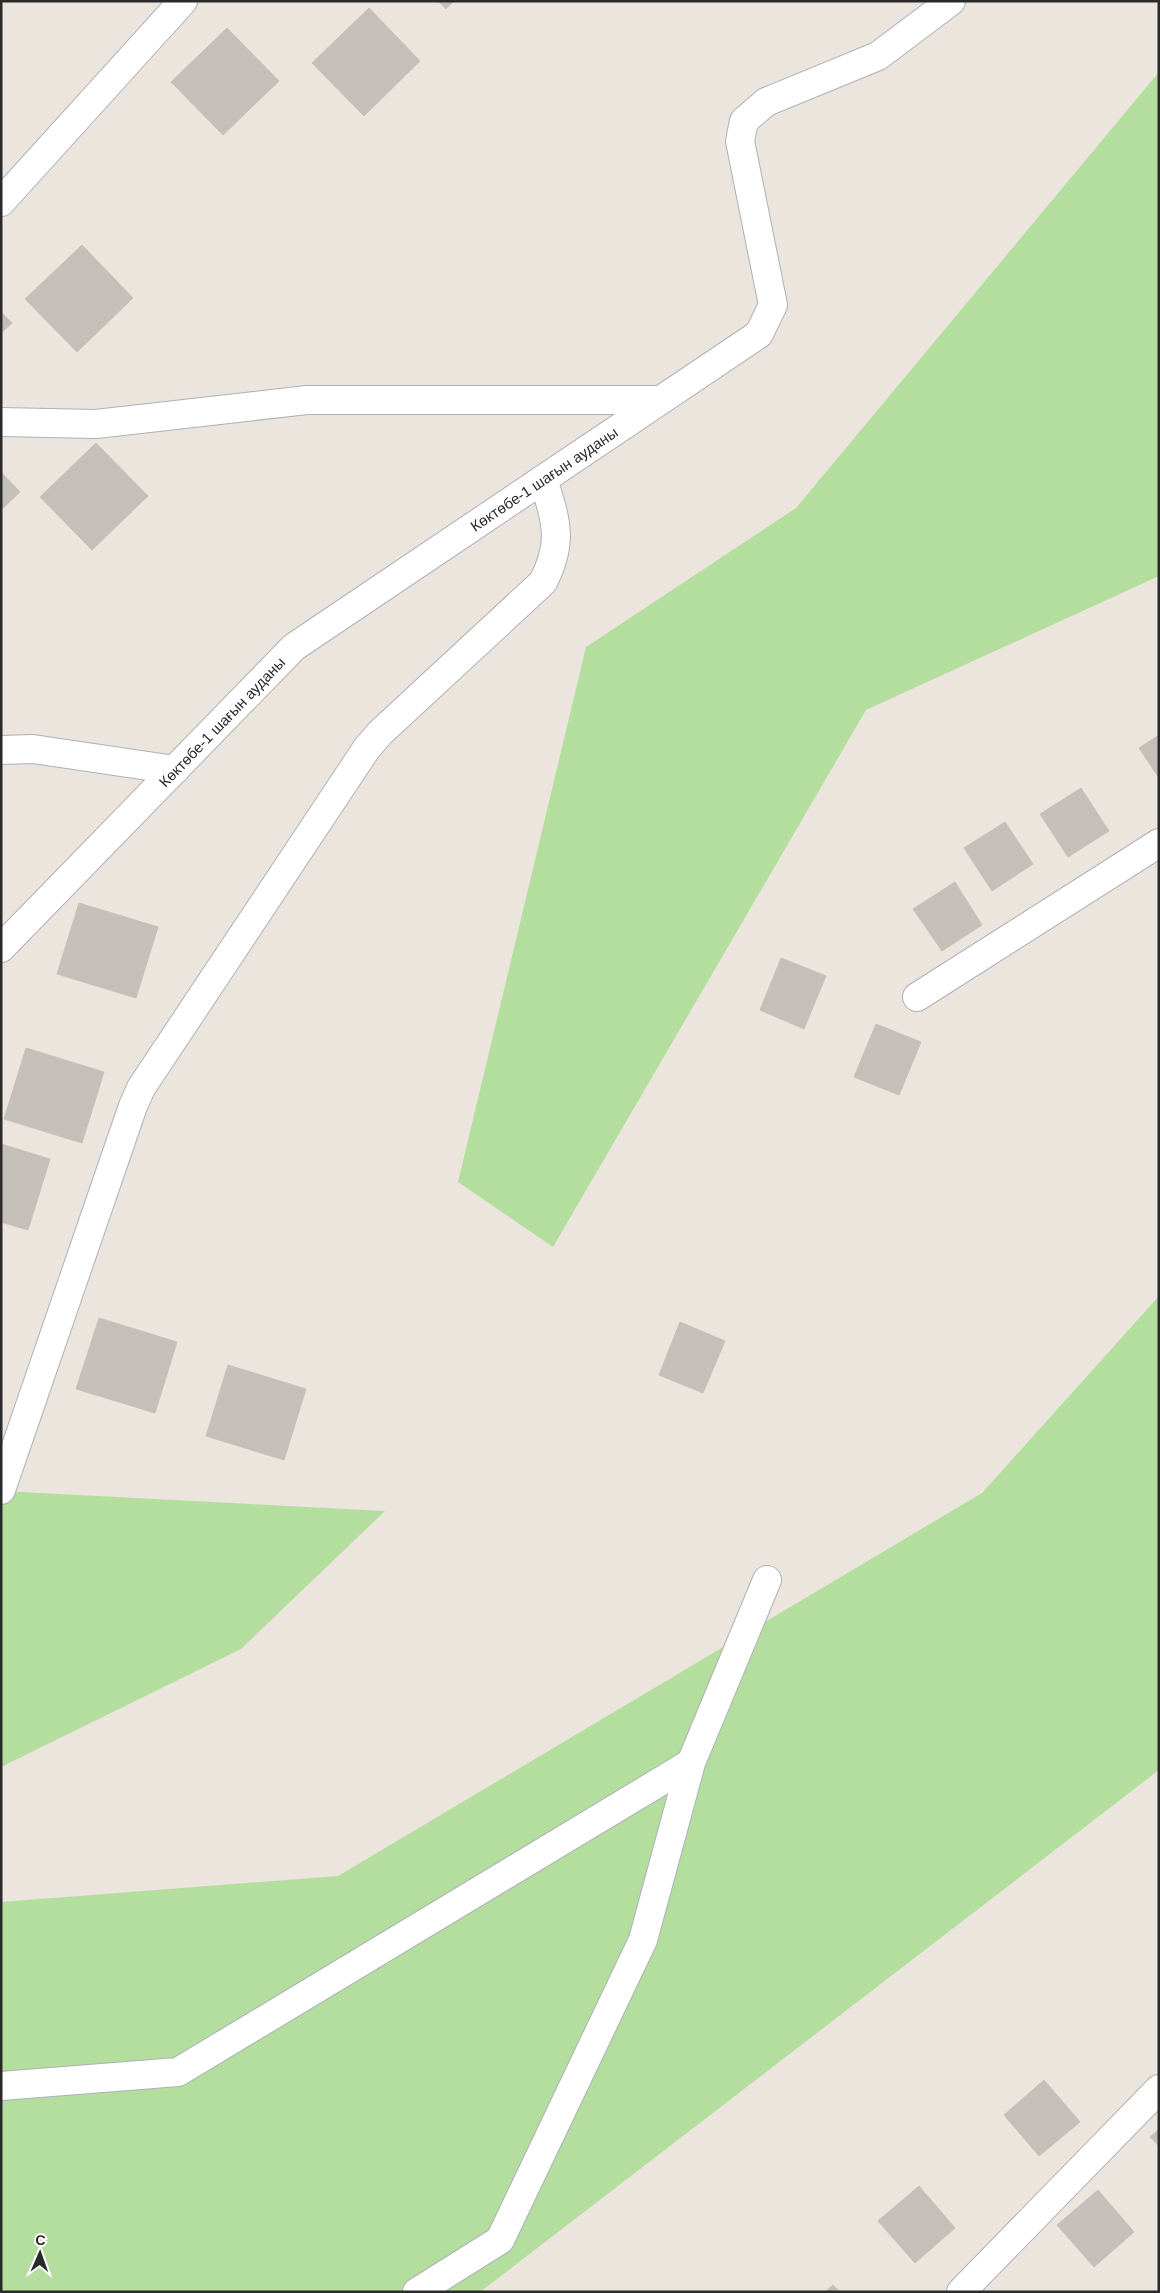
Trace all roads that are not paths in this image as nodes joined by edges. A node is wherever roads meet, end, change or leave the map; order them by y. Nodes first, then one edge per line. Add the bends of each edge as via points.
1 (183, 1) edge
2 (951, 1) edge
3 (1, 202) edge
4 (659, 400) junction
5 (1, 422) edge
6 (543, 479) junction
7 (1, 750) edge
8 (175, 770) junction
9 (1159, 843) edge
10 (1, 948) edge
11 (917, 997) dead end
12 (1, 1490) edge
13 (766, 1580) dead end
14 (691, 1763) junction
15 (1, 2086) edge
16 (1159, 2089) edge
17 (417, 2292) edge
18 (961, 2292) edge

1 - 3 street
2 - 4 street, Көктөбе-1 шағын ауданы via 878,56 766,102 744,121 740,141 773,304 759,334
4 - 5 street via 307,400 96,424
4 - 6 street, Көктөбе-1 шағын ауданы
6 - 8 street, Көктөбе-1 шағын ауданы via 294,647
6 - 12 street via 557,525 554,558 543,582 367,748 141,1088
7 - 8 street via 32,749
8 - 10 street, Көктөбе-1 шағын ауданы
9 - 11 street
13 - 14 street
14 - 15 street via 178,2072
14 - 17 street via 642,1940 500,2240
16 - 18 street

